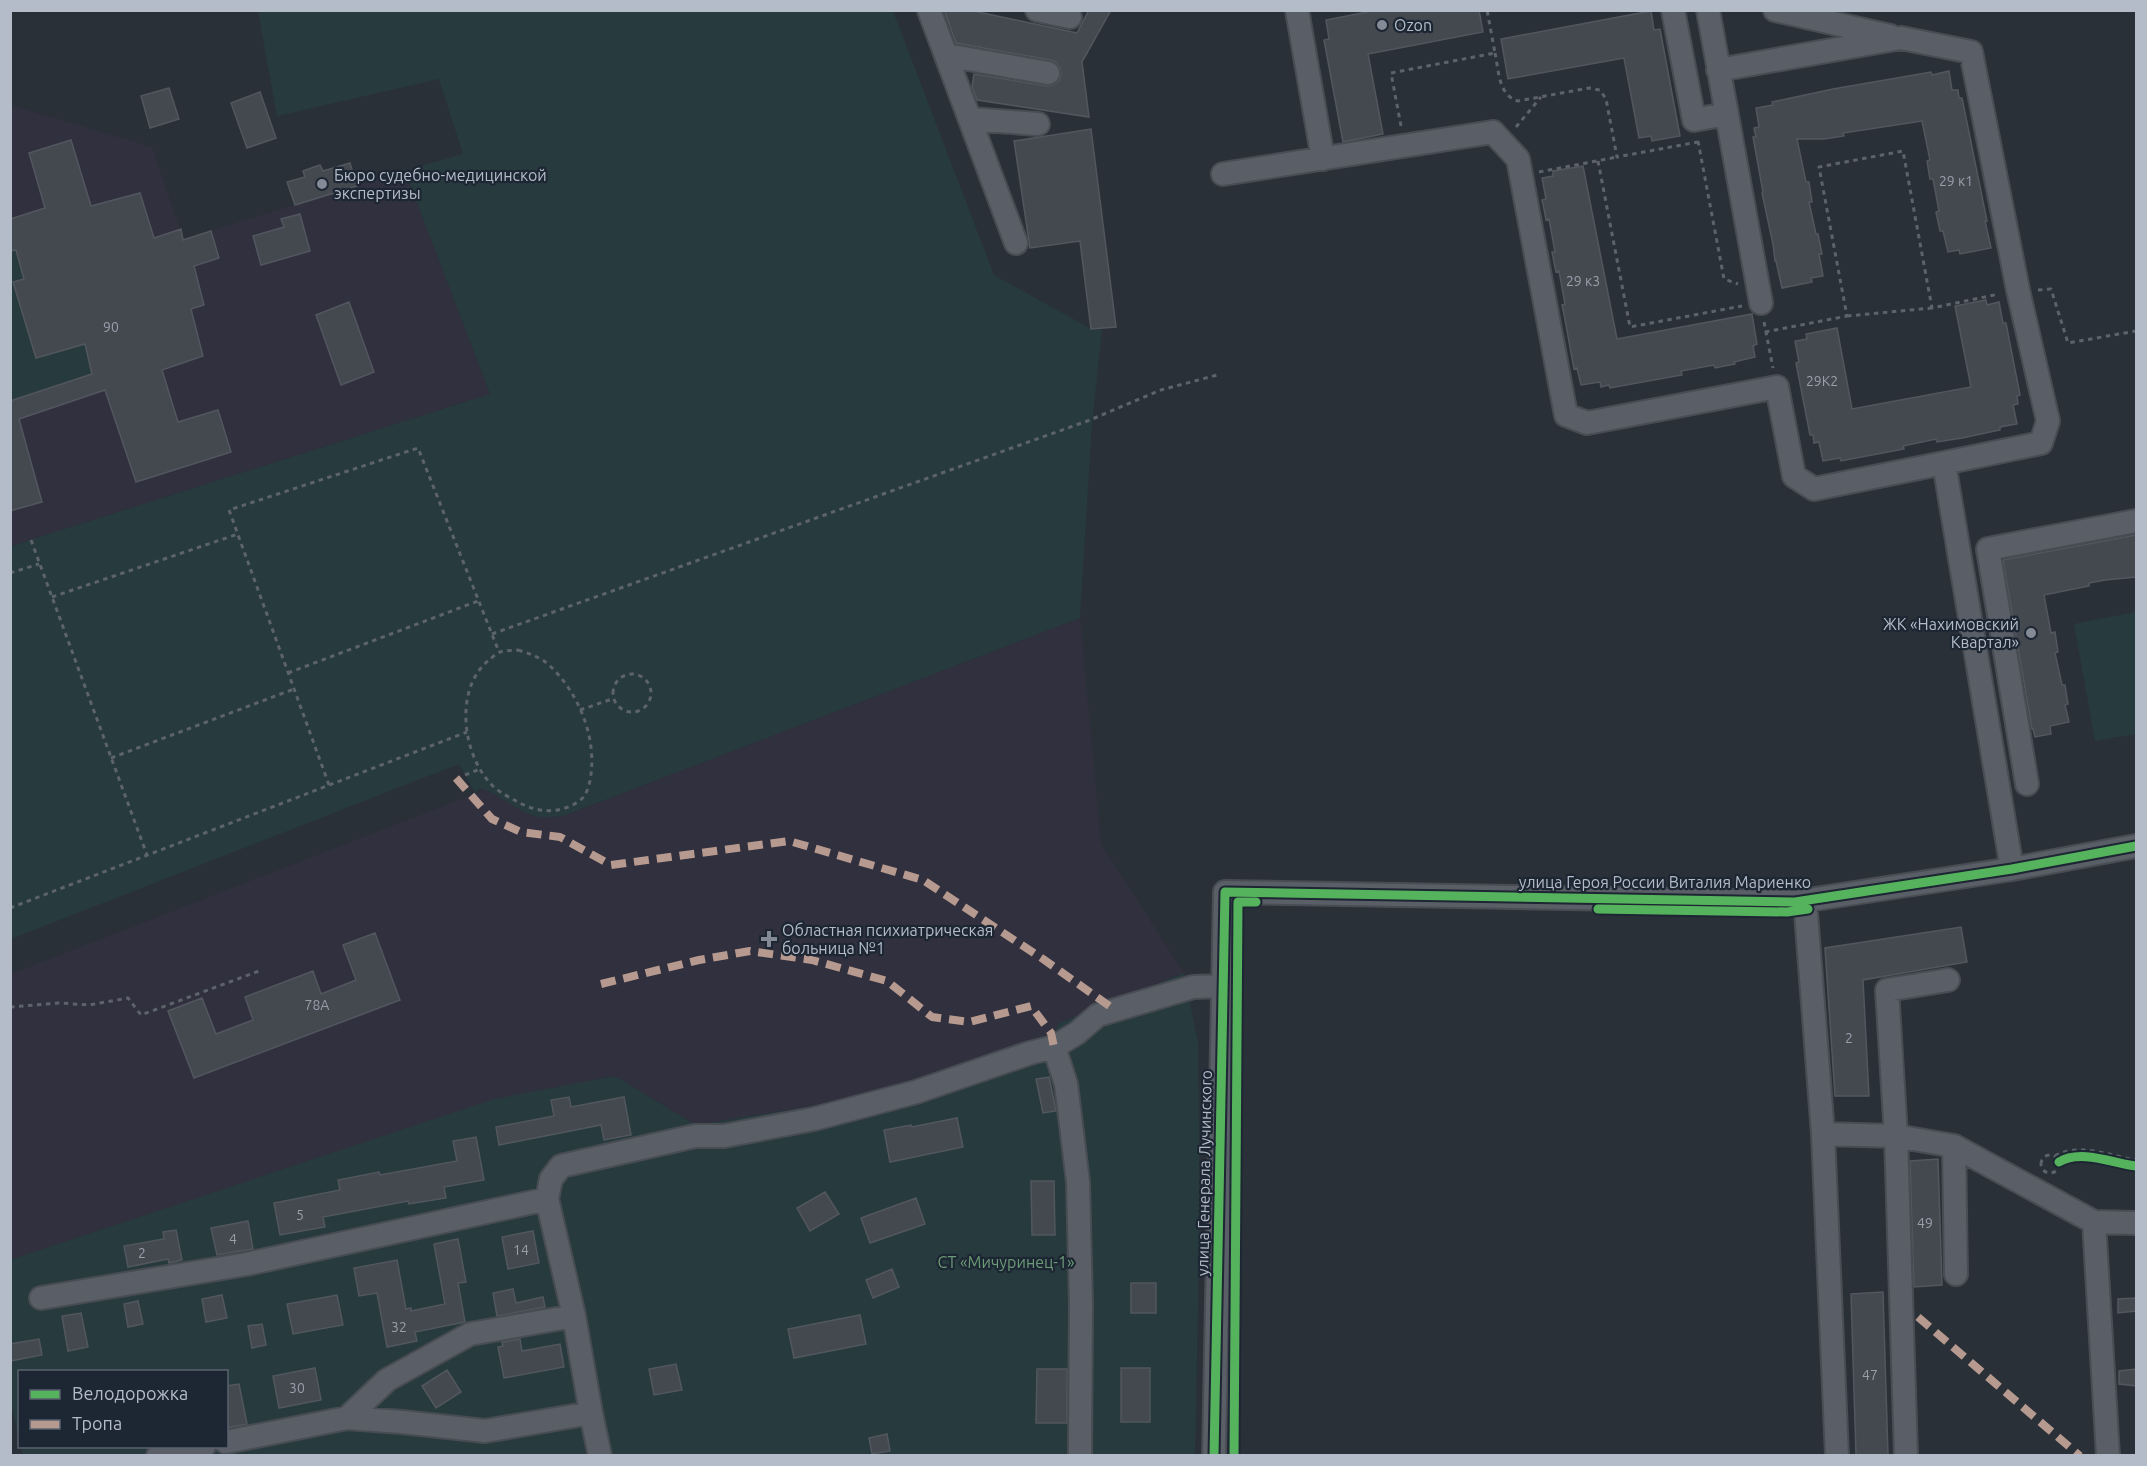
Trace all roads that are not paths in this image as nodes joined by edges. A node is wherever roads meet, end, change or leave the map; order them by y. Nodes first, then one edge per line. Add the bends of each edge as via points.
1 (929, 10) edge
2 (1037, 10) edge
3 (1297, 10) edge
4 (1673, 10) edge
5 (1708, 10) edge
6 (1774, 10) edge
7 (1070, 17) dead end
8 (1901, 38) junction
9 (946, 55) junction
10 (1718, 70) junction
11 (1048, 73) dead end
12 (1726, 114) junction
13 (970, 119) junction
14 (1038, 124) dead end
15 (1323, 159) junction
16 (1224, 174) dead end
17 (1016, 243) dead end
18 (1761, 303) road end
19 (1944, 463) junction
20 (2136, 522) edge
21 (2027, 784) dead end
22 (2136, 846) edge
23 (2012, 869) junction
24 (1225, 892) joint
25 (1805, 900) junction
26 (1948, 980) dead end
27 (1222, 986) junction
28 (1054, 1047) junction
29 (1823, 1134) junction
30 (1896, 1136) junction
31 (1954, 1146) junction
32 (547, 1199) junction
33 (2094, 1222) junction
34 (2136, 1223) edge
35 (1956, 1274) dead end
36 (41, 1298) dead end
37 (574, 1316) junction
38 (591, 1413) junction
39 (347, 1418) junction
40 (228, 1442) edge
41 (194, 1448) edge
42 (158, 1455) edge
43 (600, 1455) edge
44 (1080, 1455) edge
45 (1214, 1455) edge
46 (1837, 1455) edge
47 (1906, 1455) edge
48 (2108, 1455) edge

1 - 9 street
2 - 7 street
3 - 15 street
4 - 12 street via 1694,120
5 - 10 street
6 - 8 street
8 - 10 street
8 - 19 street via 1971,52 2048,421 2042,443
9 - 11 street
9 - 13 street
10 - 12 street
12 - 18 street
13 - 14 street
13 - 17 street
15 - 16 street
15 - 19 street via 1493,132 1518,159 1566,415 1587,423 1777,387 1794,476 1814,489
19 - 23 street
20 - 21 street via 1988,549
22 - 23 street, улица Героя России Виталия Мариенко
23 - 25 street, улица Героя России Виталия Мариенко
24 - 25 street, улица Героя России Виталия Мариенко
24 - 27 street, улица Генерала Лучинского
25 - 29 street
26 - 30 street via 1887,990
27 - 28 street via 1193,987 1098,1015
27 - 45 street, улица Генерала Лучинского
28 - 32 street via 916,1092 814,1119 724,1136 695,1136 561,1166 551,1179
28 - 44 street via 1066,1084 1078,1182
29 - 30 street
29 - 46 street
30 - 31 street
30 - 47 street
31 - 33 street
31 - 35 street
32 - 36 street via 247,1264
32 - 37 street
33 - 34 street
33 - 48 street
37 - 38 street
37 - 39 street via 470,1334 387,1380
38 - 39 street via 485,1431
38 - 43 street
39 - 40 street
41 - 42 street

